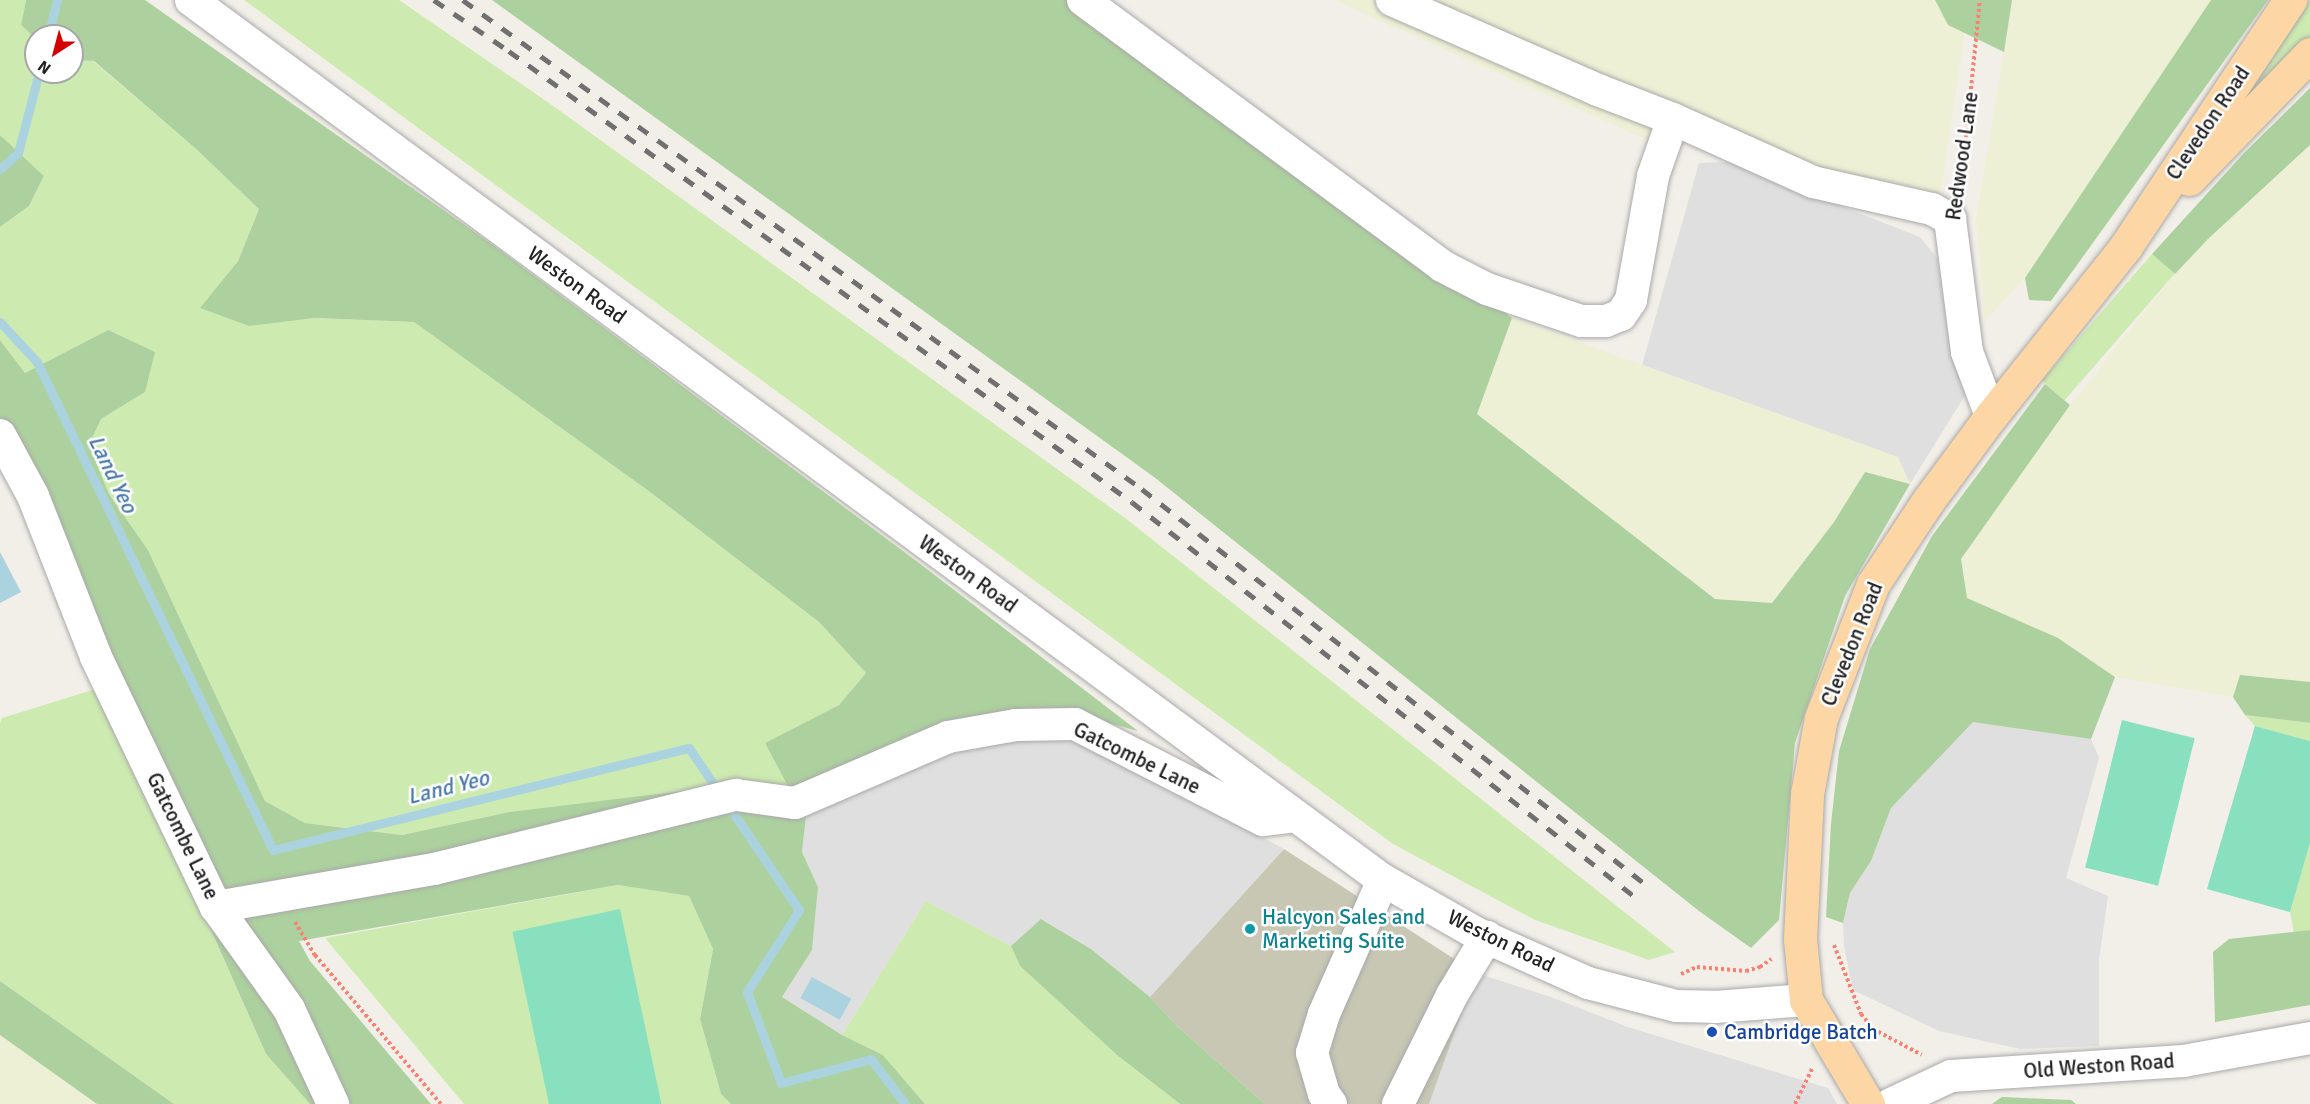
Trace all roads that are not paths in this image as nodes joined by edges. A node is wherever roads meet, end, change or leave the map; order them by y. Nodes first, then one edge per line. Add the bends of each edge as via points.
1 (191, 0) edge
2 (1083, 0) edge
3 (1392, 0) edge
4 (2290, 0) edge
5 (2310, 54) edge
6 (1673, 119) junction
7 (2126, 246) junction
8 (1990, 416) junction
9 (0, 435) edge
10 (1295, 816) junction
11 (1383, 880) junction
12 (216, 907) junction
13 (1487, 938) junction
14 (1806, 1000) junction
15 (2310, 1038) edge
16 (333, 1104) edge
17 (1331, 1104) edge
18 (1398, 1104) edge
19 (1868, 1104) edge
20 (1891, 1104) edge

1 - 10 street, Weston Road
2 - 6 street via 1442,266 1487,289 1581,321 1606,321 1621,315 1631,300 1653,176
3 - 6 street
4 - 7 main road, Clevedon Road
5 - 7 main road, Clevedon Road
6 - 8 street, Redwood Lane via 1813,182 1932,209 1950,219 1967,352
7 - 8 main road, Clevedon Road
8 - 14 main road, Clevedon Road via 1873,584 1821,718 1807,794 1800,939
9 - 12 street, Gatcombe Lane via 33,496 96,657
10 - 11 street, Weston Road
10 - 12 street, Gatcombe Lane via 1263,820 1075,724 1016,725 948,737 795,803 723,798 434,869
11 - 13 street, Weston Road
11 - 17 street via 1324,1014 1312,1053 1324,1094
12 - 16 street via 289,1009
13 - 14 street, Weston Road via 1588,983 1676,1006
13 - 18 street via 1452,995
14 - 19 main road, Clevedon Road
15 - 20 street, Old Weston Road via 2184,1061 1951,1076

